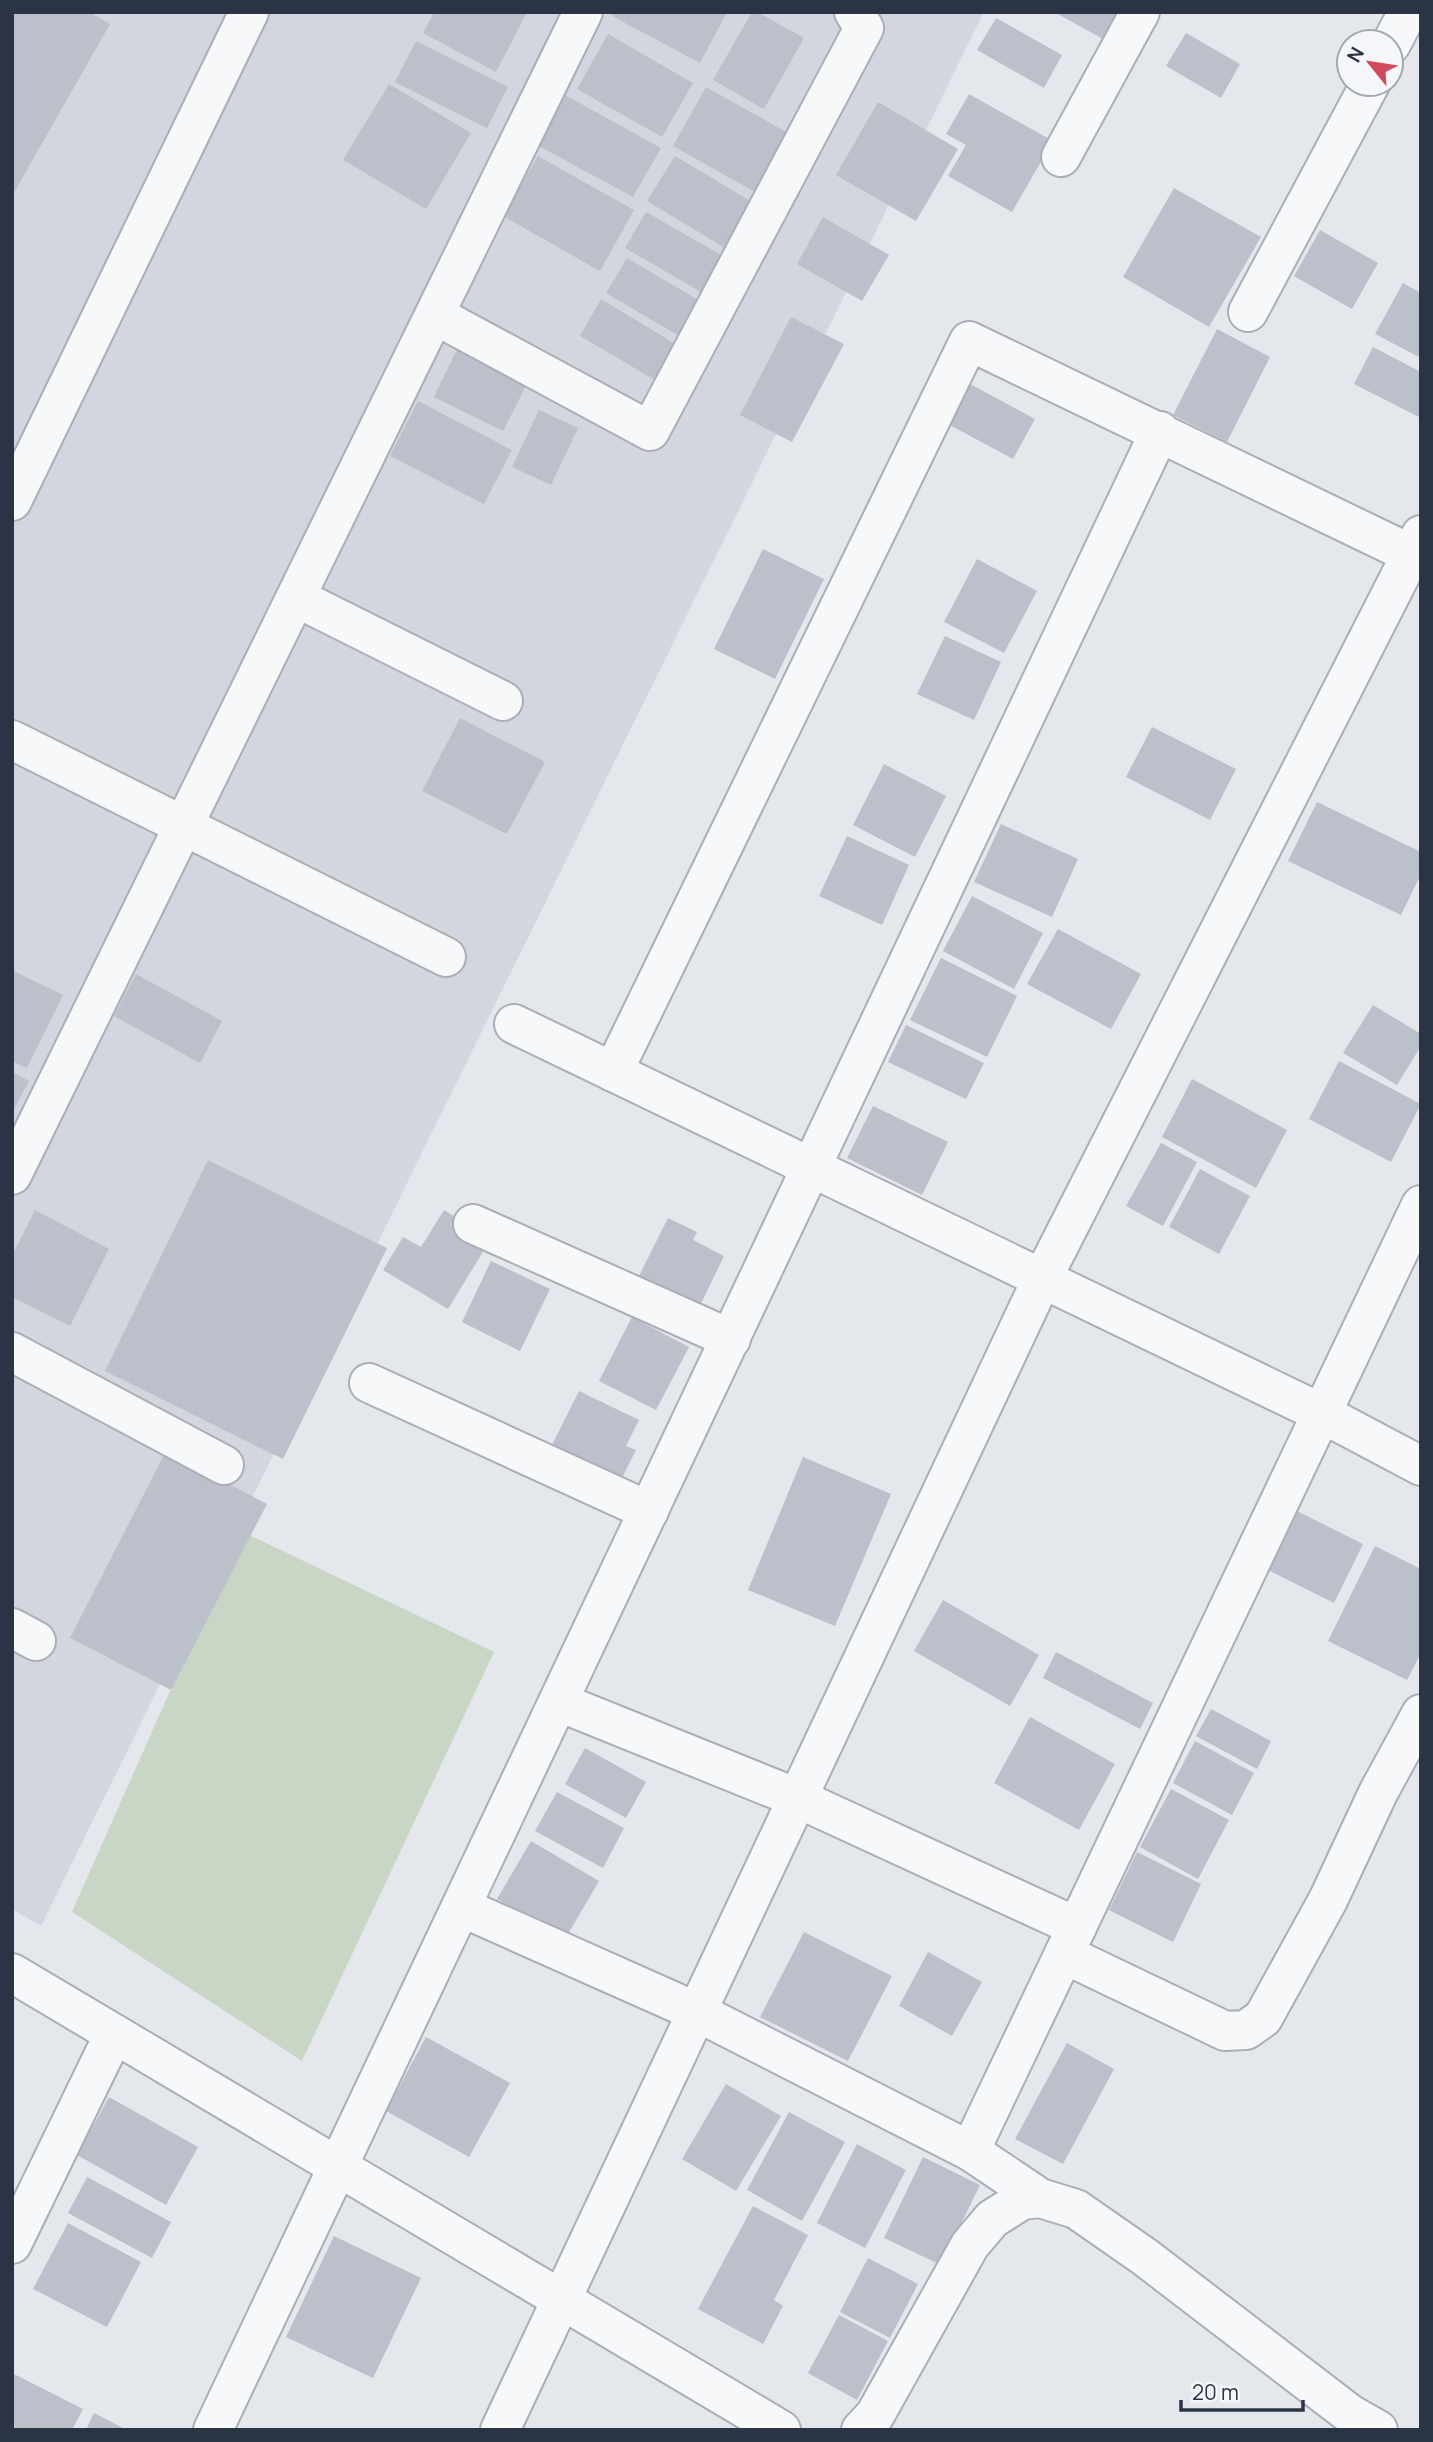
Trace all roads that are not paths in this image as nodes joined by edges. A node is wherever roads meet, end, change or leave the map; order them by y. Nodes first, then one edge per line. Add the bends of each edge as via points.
1 (249, 12) edge
2 (583, 12) edge
3 (854, 12) edge
4 (1140, 12) edge
5 (1408, 12) edge
6 (1400, 28) edge
7 (1363, 98) edge
8 (1061, 157) dead end
9 (1248, 312) dead end
10 (435, 315) junction
11 (1160, 431) junction
12 (12, 501) edge
13 (1417, 549) edge
14 (296, 597) junction
15 (503, 701) dead end
16 (12, 740) edge
17 (184, 828) junction
18 (446, 957) dead end
19 (514, 1024) dead end
20 (613, 1072) junction
21 (812, 1168) junction
22 (12, 1175) edge
23 (1421, 1205) edge
24 (473, 1224) dead end
25 (1042, 1279) junction
26 (731, 1339) junction
27 (12, 1352) edge
28 (369, 1383) dead end
29 (1322, 1413) junction
30 (224, 1465) dead end
31 (1421, 1465) edge
32 (649, 1511) junction
33 (559, 1702) junction
34 (1417, 1731) edge
35 (797, 1798) junction
36 (461, 1907) junction
37 (1070, 1940) junction
38 (12, 1973) edge
39 (697, 2012) junction
40 (114, 2034) junction
41 (970, 2151) junction
42 (338, 2167) junction
43 (1040, 2198) junction
44 (12, 2244) edge
45 (562, 2300) junction
46 (213, 2430) edge
47 (500, 2430) edge
48 (781, 2430) edge
49 (861, 2430) edge
50 (1378, 2430) edge

1 - 12 street
2 - 10 street
3 - 10 street via 864,28 650,431
4 - 8 street
5 - 6 street
7 - 9 street
10 - 14 street
11 - 13 street
11 - 20 street via 969,341
11 - 21 street
13 - 25 street
14 - 15 street
14 - 17 street
16 - 17 street
17 - 18 street
17 - 22 street
19 - 20 street
20 - 21 street
21 - 25 street
21 - 26 street
23 - 29 street
24 - 26 street
25 - 29 street
25 - 35 street
26 - 32 street
27 - 30 street
28 - 32 street
29 - 31 street
29 - 37 street
32 - 33 street
33 - 35 street
33 - 36 street
34 - 37 street via 1263,2018 1246,2030 1225,2031
35 - 37 street
35 - 39 street
36 - 39 street
36 - 42 street
37 - 41 street
38 - 40 street
39 - 41 street
39 - 45 street
40 - 42 street
40 - 44 street
41 - 43 street
42 - 45 street
42 - 46 street
43 - 49 street via 1022,2200 992,2220 971,2245 875,2415
43 - 50 street via 1076,2209 1350,2414
45 - 47 street
45 - 48 street

